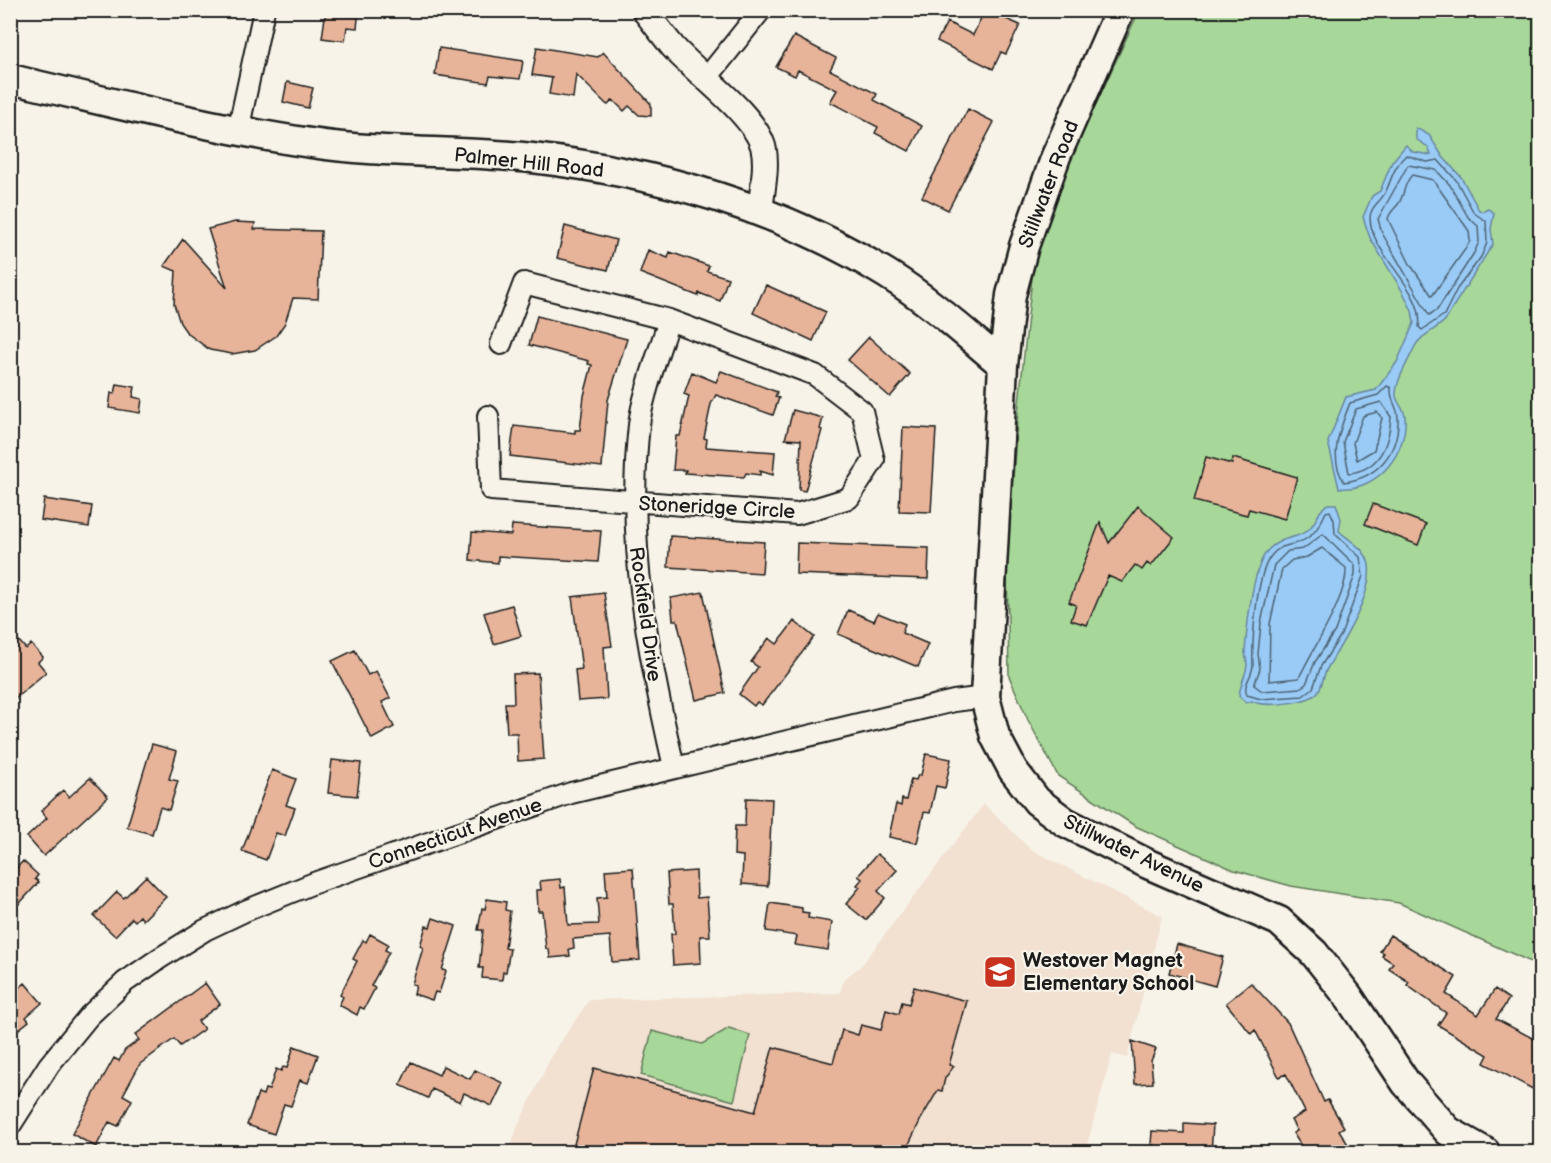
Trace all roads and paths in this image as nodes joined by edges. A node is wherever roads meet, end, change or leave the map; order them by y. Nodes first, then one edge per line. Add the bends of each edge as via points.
1 (264, 10) edge
2 (645, 10) edge
3 (761, 10) edge
4 (1120, 10) edge
5 (10, 79) edge
6 (706, 79) junction
7 (238, 131) junction
8 (760, 211) junction
9 (669, 320) junction
10 (501, 344) dead end
11 (1003, 365) junction
12 (488, 416) dead end
13 (635, 503) junction
14 (985, 697) junction
15 (674, 767) junction
16 (10, 1125) edge
17 (1446, 1142) edge
18 (1485, 1152) edge

1 - 7 street
2 - 6 street
3 - 6 street
4 - 11 main road, Stillwater Road via 1056,156 1024,246 1011,295
5 - 7 main road, Palmer Hill Road
6 - 8 street via 738,110 763,147
7 - 8 main road, Palmer Hill Road via 314,144 532,158 681,187
8 - 11 main road, Palmer Hill Road via 791,222 888,275
9 - 10 street, Stoneridge Circle via 524,283
9 - 13 street, Rockfield Drive via 639,423
9 - 13 street, Stoneridge Circle via 815,375 862,411 874,460 849,498 797,514
11 - 14 main road, Stillwater Avenue
12 - 13 street, Stoneridge Circle via 491,490
13 - 15 street, Rockfield Drive via 641,606
14 - 15 street, Connecticut Avenue
14 - 17 main road, Stillwater Avenue via 995,736 1013,770 1038,801 1065,822 1148,864 1280,921 1314,953 1348,996
15 - 16 street, Connecticut Avenue via 507,814 312,884 205,930 125,982 89,1016 49,1065
17 - 18 main road, Stillwater Avenue

